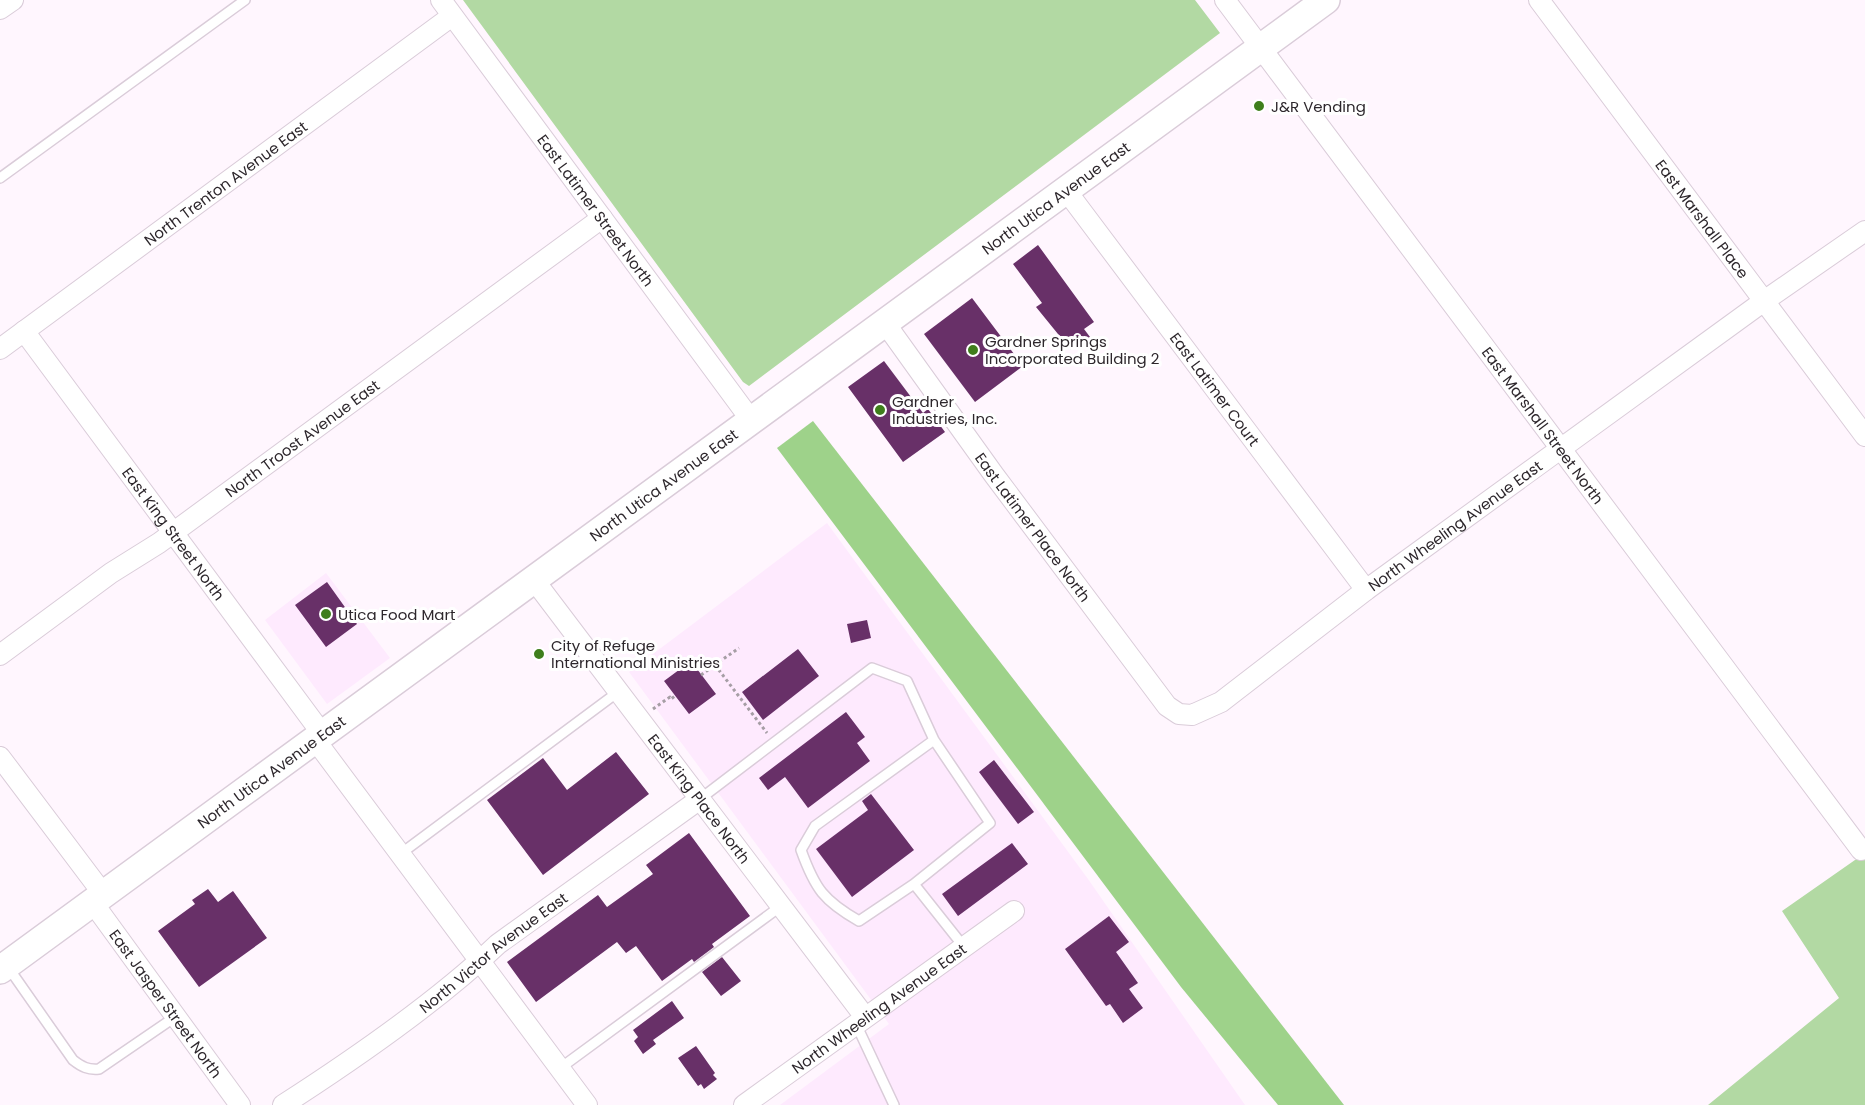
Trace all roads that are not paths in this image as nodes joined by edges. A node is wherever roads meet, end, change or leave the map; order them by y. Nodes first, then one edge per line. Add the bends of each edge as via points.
1 (13, 0) edge
2 (245, 0) edge
3 (441, 0) edge
4 (1225, 0) edge
5 (1326, 0) edge
6 (1539, 0) edge
7 (0, 9) edge
8 (452, 16) junction
9 (1261, 48) junction
10 (0, 178) edge
11 (1065, 189) junction
12 (602, 218) junction
13 (1865, 231) edge
14 (1764, 301) junction
15 (885, 322) junction
16 (9, 336) edge
17 (752, 420) junction
18 (1865, 436) edge
19 (1562, 449) junction
20 (174, 532) junction
21 (534, 580) junction
22 (1366, 590) junction
23 (0, 655) edge
24 (618, 692) junction
25 (1192, 715) joint
26 (320, 738) junction
27 (934, 740) junction
28 (0, 757) edge
29 (700, 799) junction
30 (1861, 850) dead end
31 (399, 855) junction
32 (914, 884) junction
33 (98, 899) junction
34 (781, 906) junction
35 (1014, 911) dead end
36 (964, 947) junction
37 (479, 963) junction
38 (4, 968) edge
39 (175, 1017) junction
40 (861, 1021) junction
41 (559, 1069) junction
42 (240, 1105) edge
43 (283, 1105) edge
44 (587, 1105) edge
45 (744, 1105) edge
46 (894, 1105) edge

1 - 7 street
2 - 10 lane
3 - 8 street, East Latimer Street North
4 - 9 street, East Marshall Street North
5 - 9 main road, North Utica Avenue East
6 - 14 street, East Marshall Place
8 - 12 street, East Latimer Street North
8 - 16 street, North Trenton Avenue East
9 - 11 main road, North Utica Avenue East
9 - 19 street, East Marshall Street North
11 - 15 main road, North Utica Avenue East
11 - 22 street, East Latimer Court
12 - 17 street, East Latimer Street North
12 - 20 street, North Troost Avenue East
13 - 14 street, North Wheeling Avenue East
14 - 18 street, East Marshall Place
14 - 19 street, North Wheeling Avenue East
15 - 17 main road, North Utica Avenue East
15 - 25 street, East Latimer Place North via 1167,706 1179,714
16 - 20 street, East King Street North
17 - 21 main road, North Utica Avenue East
19 - 22 street, North Wheeling Avenue East
19 - 30 street, East Marshall Street North
20 - 23 street, North Troost Avenue East
20 - 26 street, East King Street North
21 - 24 street, East King Place North
21 - 26 main road, North Utica Avenue East
22 - 25 street, North Wheeling Avenue East via 1221,702
24 - 29 street, East King Place North
24 - 31 lane
26 - 31 street, East King Street North
26 - 33 main road, North Utica Avenue East
27 - 29 lane via 907,681 872,668
27 - 32 lane via 990,823
27 - 32 lane via 815,826 801,850 810,875 831,905 859,921
28 - 33 street, East Jasper Street North
29 - 34 street, East King Place North
29 - 37 street, North Victor Avenue East via 498,944
31 - 37 street, East King Street North
32 - 36 lane
33 - 38 main road, North Utica Avenue East
33 - 39 street, East Jasper Street North
34 - 40 street, East King Place North
34 - 41 lane
35 - 36 street, North Wheeling Avenue East
36 - 40 street, North Wheeling Avenue East
37 - 41 street, East King Street North
37 - 43 street, North Victor Avenue East
38 - 39 lane via 73,1060 92,1070
39 - 42 street, East Jasper Street North
40 - 45 street, North Wheeling Avenue East
40 - 46 lane
41 - 44 street, East King Street North

